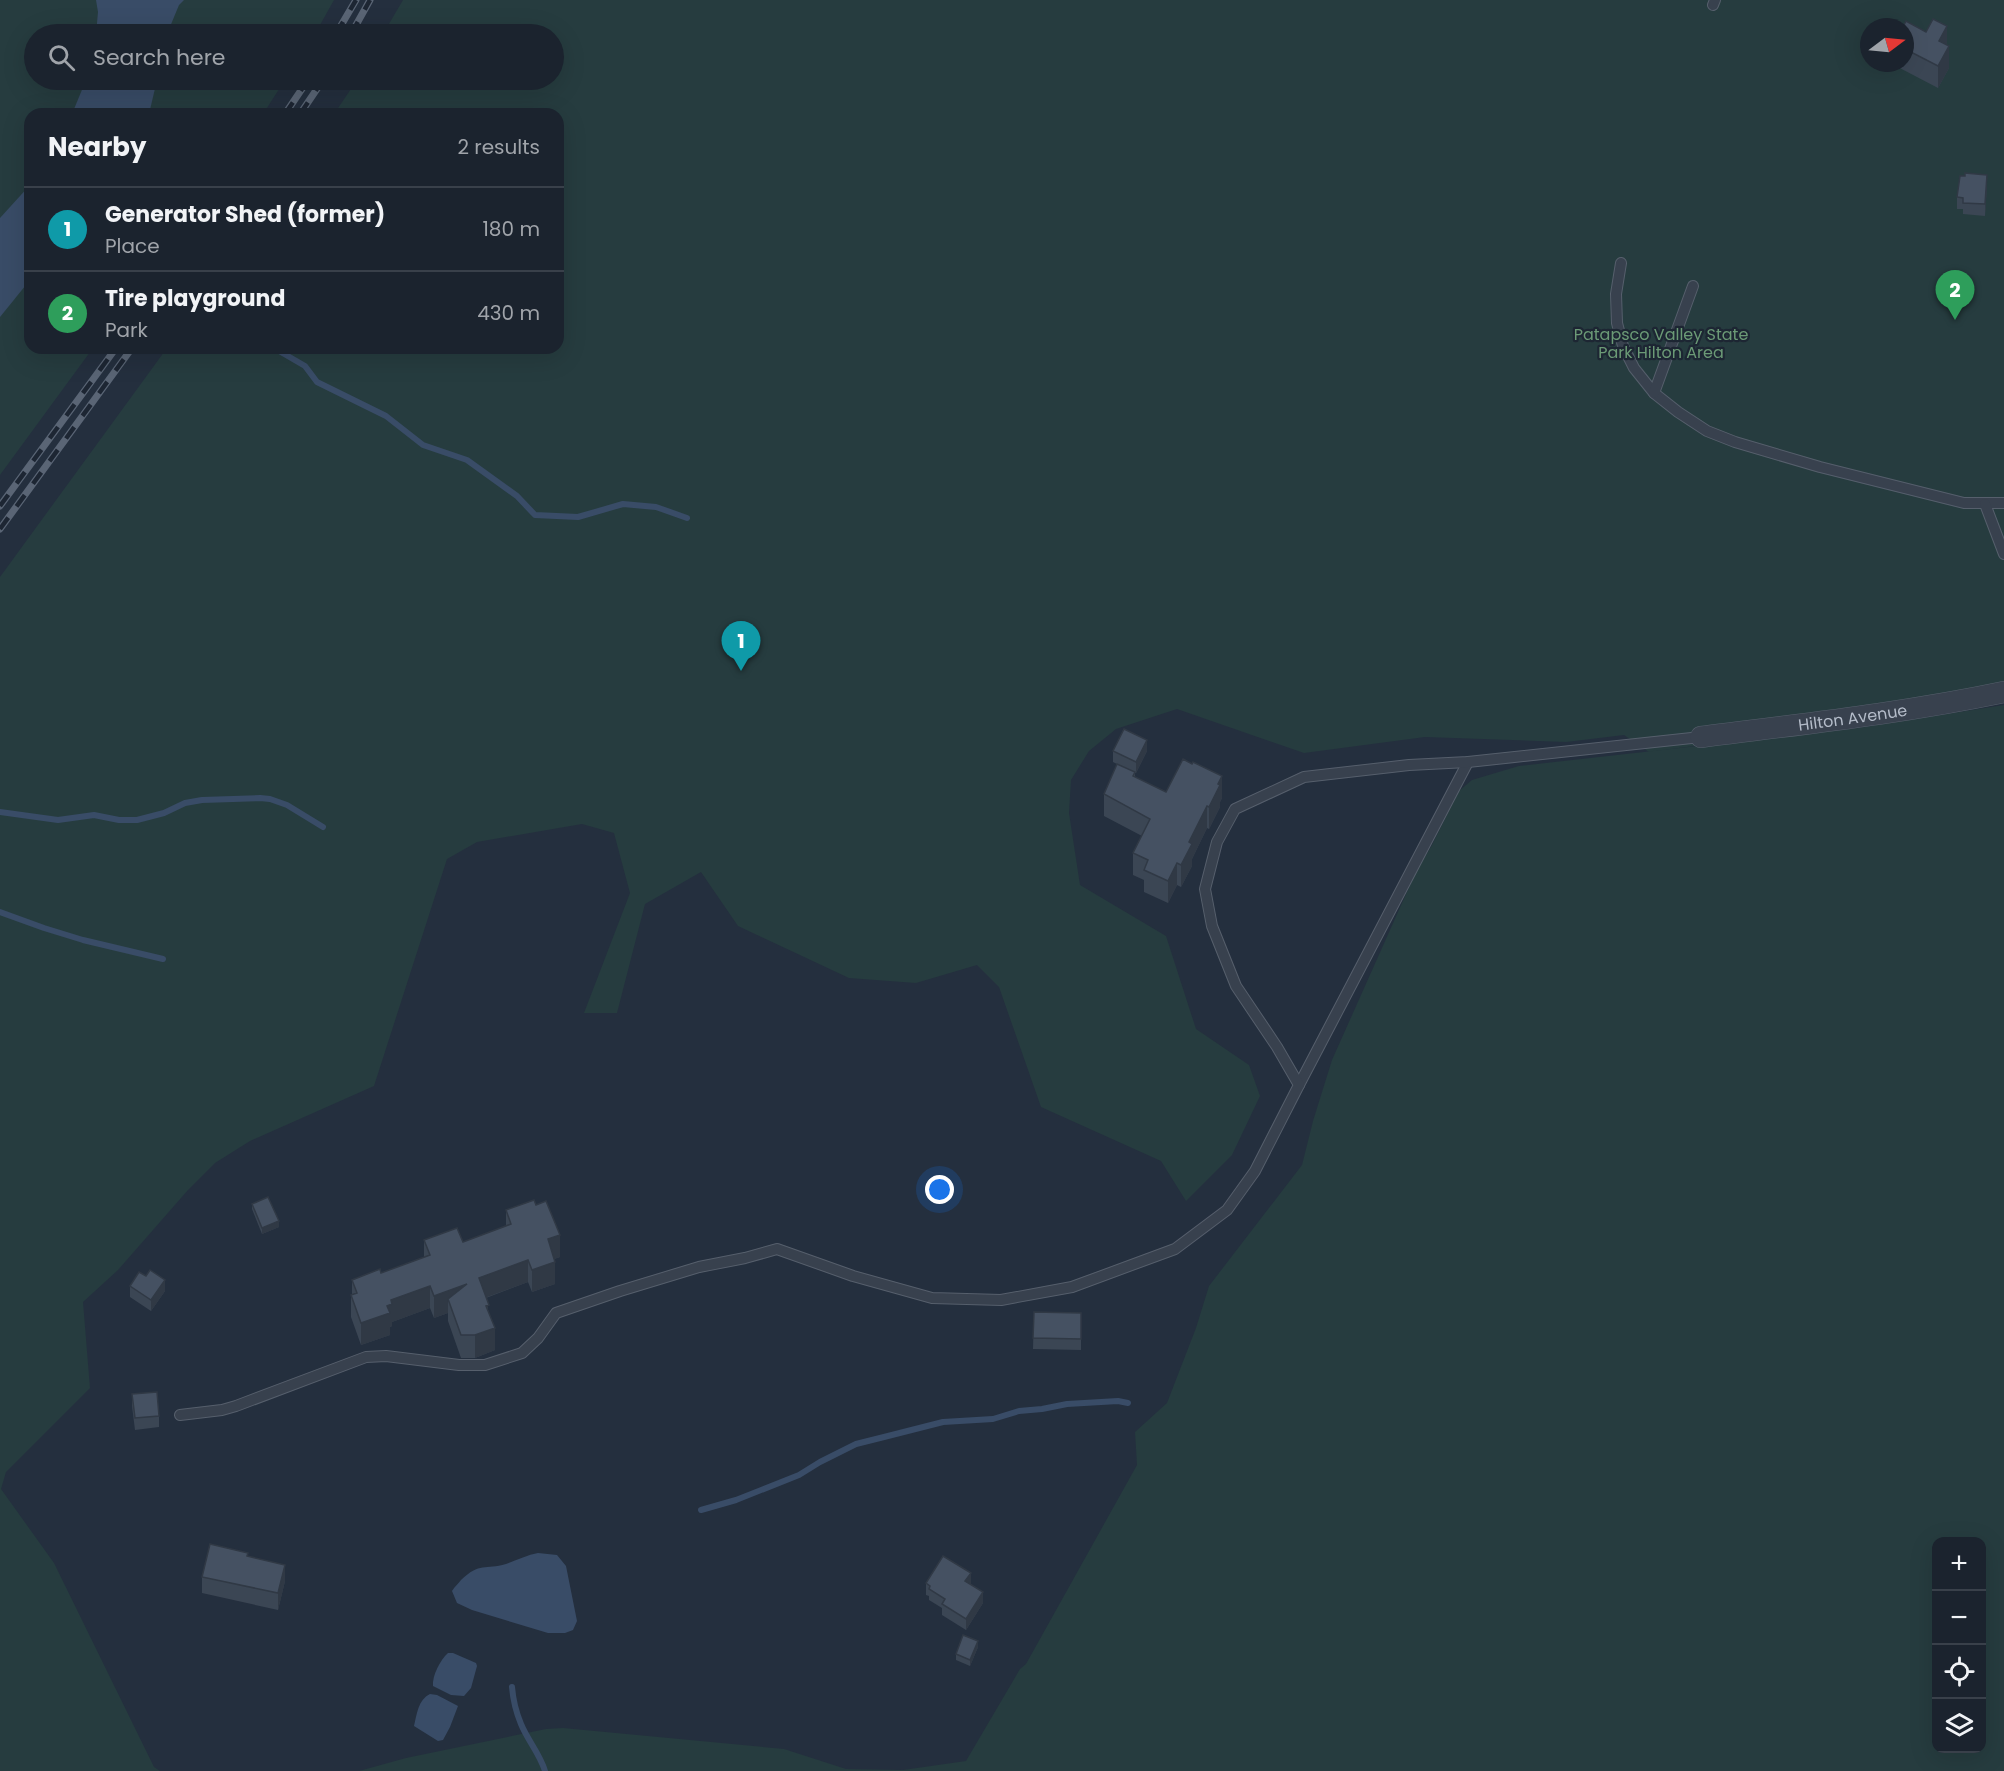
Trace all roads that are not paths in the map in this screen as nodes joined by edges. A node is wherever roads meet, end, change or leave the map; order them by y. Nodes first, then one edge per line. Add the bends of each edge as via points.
1 (1621, 263) dead end
2 (1693, 286) dead end
3 (1654, 393) junction
4 (2004, 503) edge
5 (1985, 504) junction
6 (2004, 554) edge
7 (2004, 692) edge
8 (1701, 737) joint
9 (1468, 762) junction
10 (1299, 1085) junction
11 (180, 1415) dead end

1 - 3 lane via 1617,323 1634,369
2 - 3 lane
3 - 5 lane via 1707,431 1736,442 1964,503
4 - 5 lane
5 - 6 lane
7 - 8 street, Hilton Avenue
8 - 9 lane
9 - 10 lane
9 - 10 lane via 1304,777 1235,809 1217,842 1205,889 1212,926 1236,986
10 - 11 lane via 1255,1171 1227,1210 1174,1248 1072,1287 1001,1300 932,1298 777,1250 699,1267 556,1313 522,1353 485,1365 366,1357 236,1406

